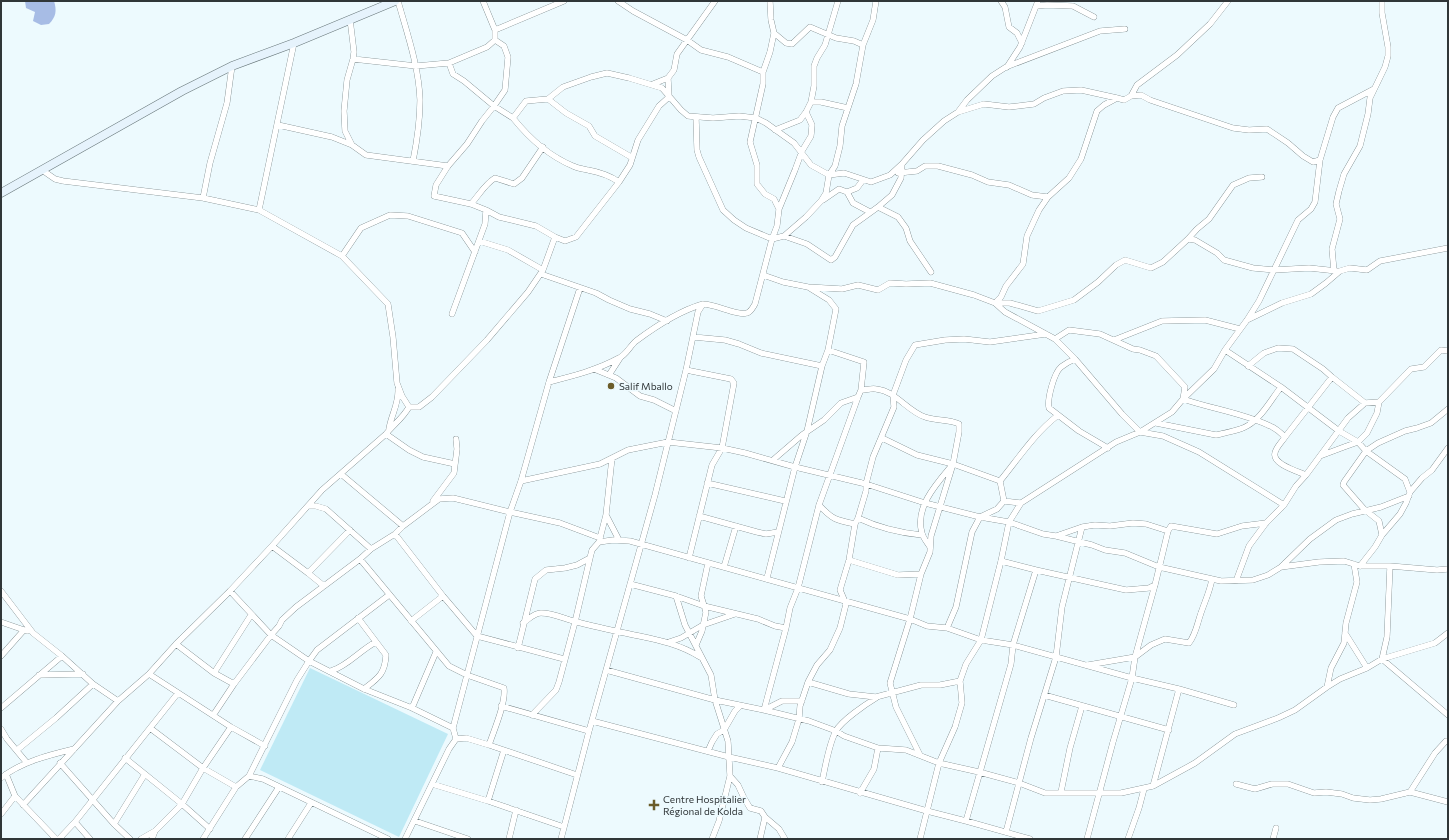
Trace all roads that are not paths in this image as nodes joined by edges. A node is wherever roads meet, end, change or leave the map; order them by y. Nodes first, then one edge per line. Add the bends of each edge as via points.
1 (395, 1) edge
2 (398, 1) edge
3 (483, 1) edge
4 (564, 1) edge
5 (618, 1) edge
6 (715, 1) edge
7 (770, 1) edge
8 (838, 1) edge
9 (876, 1) edge
10 (1001, 1) edge
11 (1228, 1) edge
12 (1382, 1) edge
13 (1037, 3) edge
14 (1094, 17) dead end
15 (350, 19) junction
16 (1125, 29) dead end
17 (495, 30) junction
18 (774, 33) junction
19 (829, 34) junction
20 (495, 40) junction
21 (687, 40) junction
22 (294, 43) junction
23 (1022, 43) junction
24 (863, 45) junction
25 (353, 59) junction
26 (449, 63) junction
27 (232, 66) junction
28 (416, 66) junction
29 (1006, 67) junction
30 (763, 72) junction
31 (668, 78) junction
32 (653, 84) junction
33 (1374, 89) junction
34 (1130, 96) junction
35 (669, 97) junction
36 (1117, 98) junction
37 (548, 99) junction
38 (811, 102) junction
39 (494, 106) junction
40 (848, 108) junction
41 (806, 112) junction
42 (958, 112) junction
43 (696, 117) junction
44 (513, 118) junction
45 (756, 118) junction
46 (278, 125) junction
47 (775, 130) junction
48 (352, 145) junction
49 (543, 147) junction
50 (802, 151) junction
51 (631, 157) junction
52 (1320, 160) junction
53 (413, 161) junction
54 (902, 164) junction
55 (448, 166) junction
56 (42, 170) junction
57 (901, 172) junction
58 (890, 174) junction
59 (829, 175) junction
60 (1262, 177) dead end
61 (863, 180) junction
62 (619, 182) junction
63 (847, 192) junction
64 (1, 193) edge
65 (203, 198) junction
66 (1048, 198) junction
67 (821, 201) junction
68 (471, 204) junction
69 (878, 207) junction
70 (779, 209) junction
71 (258, 210) junction
72 (486, 210) junction
73 (870, 212) junction
74 (784, 236) junction
75 (555, 237) junction
76 (772, 239) junction
77 (1188, 239) junction
78 (479, 241) junction
79 (1448, 248) edge
80 (475, 252) junction
81 (342, 256) junction
82 (1274, 270) junction
83 (1337, 271) junction
84 (542, 272) junction
85 (931, 272) dead end
86 (763, 275) junction
87 (808, 287) junction
88 (580, 288) junction
89 (995, 303) junction
90 (703, 304) junction
91 (452, 314) dead end
92 (1247, 320) junction
93 (668, 321) junction
94 (1240, 329) junction
95 (1046, 334) junction
96 (693, 337) junction
97 (1055, 339) junction
98 (1114, 340) junction
99 (828, 350) junction
100 (1225, 350) junction
101 (1448, 351) edge
102 (620, 358) junction
103 (1075, 359) junction
104 (822, 366) junction
105 (1248, 366) junction
106 (594, 369) junction
107 (686, 370) junction
108 (609, 375) junction
109 (1332, 377) junction
110 (549, 382) junction
111 (397, 383) junction
112 (1281, 387) junction
113 (861, 390) junction
114 (893, 395) junction
115 (858, 397) junction
116 (1183, 399) junction
117 (1380, 402) junction
118 (1365, 403) junction
119 (410, 407) junction
120 (1308, 407) junction
121 (1448, 410) edge
122 (676, 411) junction
123 (1057, 416) junction
124 (1255, 420) junction
125 (1156, 423) junction
126 (807, 431) junction
127 (1339, 431) junction
128 (388, 432) junction
129 (1140, 432) junction
130 (1285, 437) junction
131 (882, 438) junction
132 (456, 439) dead end
133 (668, 442) junction
134 (1358, 442) junction
135 (722, 448) junction
136 (1108, 448) junction
137 (1448, 448) edge
138 (1366, 451) junction
139 (1319, 457) junction
140 (612, 458) junction
141 (773, 460) junction
142 (455, 464) junction
143 (953, 464) junction
144 (795, 467) junction
145 (341, 474) junction
146 (830, 475) junction
147 (1306, 475) junction
148 (521, 481) junction
149 (1000, 481) junction
150 (707, 483) junction
151 (866, 484) junction
152 (1409, 494) junction
153 (785, 501) junction
154 (1004, 501) junction
155 (924, 503) junction
156 (1021, 503) junction
157 (431, 504) junction
158 (819, 505) junction
159 (309, 506) junction
160 (941, 506) junction
161 (1284, 506) junction
162 (1366, 510) junction
163 (510, 512) junction
164 (606, 515) junction
165 (699, 516) junction
166 (980, 517) junction
167 (858, 518) junction
168 (1009, 522) junction
169 (1266, 523) junction
170 (855, 524) junction
171 (403, 526) junction
172 (736, 526) junction
173 (1082, 526) junction
174 (350, 530) junction
175 (1168, 531) junction
176 (778, 532) junction
177 (395, 534) junction
178 (922, 535) junction
179 (1382, 535) junction
180 (1056, 536) junction
181 (600, 540) junction
182 (619, 540) junction
183 (1077, 541) junction
184 (641, 544) junction
185 (272, 546) junction
186 (930, 546) junction
187 (371, 549) junction
188 (590, 558) junction
189 (689, 558) junction
190 (360, 559) junction
191 (850, 560) junction
192 (1001, 561) junction
193 (708, 563) junction
194 (1354, 564) junction
195 (1360, 566) junction
196 (1390, 566) junction
197 (724, 567) junction
198 (1160, 567) junction
199 (1281, 567) junction
200 (1448, 569) edge
201 (1036, 570) junction
202 (308, 573) junction
203 (921, 574) junction
204 (766, 578) junction
205 (1068, 578) junction
206 (1212, 579) junction
207 (1236, 581) junction
208 (630, 584) junction
209 (1155, 585) junction
210 (324, 586) junction
211 (798, 588) junction
212 (1, 591) edge
213 (230, 591) junction
214 (389, 595) junction
215 (443, 596) junction
216 (676, 596) junction
217 (843, 600) junction
218 (704, 606) junction
219 (735, 614) junction
220 (251, 615) junction
221 (358, 618) junction
222 (910, 619) junction
223 (411, 621) junction
224 (1, 622) edge
225 (575, 622) junction
226 (523, 623) junction
227 (703, 625) junction
228 (786, 628) junction
229 (947, 628) junction
230 (24, 630) junction
231 (617, 632) junction
232 (33, 633) junction
233 (688, 633) junction
234 (1345, 633) junction
235 (1448, 634) edge
236 (271, 635) junction
237 (477, 636) junction
238 (981, 640) junction
239 (376, 642) junction
240 (669, 642) junction
241 (176, 644) junction
242 (696, 644) junction
243 (1013, 644) junction
244 (518, 648) junction
245 (436, 652) junction
246 (1, 656) edge
247 (62, 656) junction
248 (700, 657) junction
249 (1056, 657) junction
250 (1135, 657) junction
251 (564, 659) junction
252 (1382, 659) junction
253 (308, 661) junction
254 (1086, 666) junction
255 (1367, 668) junction
256 (606, 670) junction
257 (331, 671) junction
258 (214, 673) junction
259 (83, 674) junction
260 (149, 674) junction
261 (39, 675) junction
262 (467, 675) junction
263 (1132, 678) junction
264 (960, 681) junction
265 (808, 682) junction
266 (93, 684) junction
267 (234, 684) junction
268 (1327, 687) junction
269 (364, 689) junction
270 (1179, 689) junction
271 (178, 693) junction
272 (892, 694) junction
273 (1044, 695) junction
274 (876, 697) junction
275 (118, 700) junction
276 (715, 700) junction
277 (802, 701) junction
278 (1234, 705) dead end
279 (502, 706) junction
280 (740, 706) junction
281 (1082, 706) junction
282 (1, 708) edge
283 (412, 708) junction
284 (764, 710) junction
285 (214, 714) junction
286 (532, 715) junction
287 (1448, 715) edge
288 (1120, 716) junction
289 (799, 719) junction
290 (592, 721) junction
291 (231, 726) junction
292 (150, 728) junction
293 (453, 728) junction
294 (1, 729) edge
295 (724, 730) junction
296 (836, 730) junction
297 (1169, 730) junction
298 (589, 731) junction
299 (456, 739) junction
300 (1448, 741) edge
301 (489, 745) junction
302 (265, 746) junction
303 (74, 748) junction
304 (878, 748) junction
305 (17, 750) junction
306 (504, 750) junction
307 (708, 751) junction
308 (920, 755) junction
309 (729, 757) junction
310 (125, 758) junction
311 (60, 763) junction
312 (939, 763) junction
313 (27, 764) junction
314 (203, 768) junction
315 (778, 768) junction
316 (979, 772) junction
317 (6, 774) junction
318 (145, 774) junction
319 (577, 775) junction
320 (249, 776) junction
321 (730, 776) junction
322 (1, 778) edge
323 (822, 782) junction
324 (1019, 783) junction
325 (432, 784) junction
326 (1236, 784) dead end
327 (1153, 786) junction
328 (236, 787) junction
329 (279, 787) junction
330 (1144, 789) junction
331 (860, 792) junction
332 (1060, 792) junction
333 (1410, 792) junction
334 (1098, 793) junction
335 (15, 796) junction
336 (92, 800) junction
337 (488, 800) junction
338 (1448, 802) edge
339 (311, 803) junction
340 (182, 804) junction
341 (23, 805) junction
342 (516, 810) junction
343 (927, 811) junction
344 (1, 814) edge
345 (765, 817) junction
346 (415, 821) junction
347 (966, 821) junction
348 (75, 822) junction
349 (114, 824) junction
350 (564, 827) junction
351 (1276, 828) dead end
352 (210, 829) junction
353 (155, 831) junction
354 (1006, 832) junction
355 (56, 839) edge
356 (59, 839) edge
357 (90, 839) edge
358 (130, 839) edge
359 (141, 839) edge
360 (152, 839) edge
361 (203, 839) edge
362 (245, 839) edge
363 (288, 839) edge
364 (388, 839) edge
365 (405, 839) edge
366 (468, 839) edge
367 (509, 839) edge
368 (561, 839) edge
369 (712, 839) edge
370 (760, 839) edge
371 (785, 839) edge
372 (920, 839) edge
373 (1030, 839) edge
374 (1087, 839) edge
375 (1128, 839) edge
376 (1273, 839) edge

1 - 15 main road
2 - 28 street
3 - 17 street
4 - 17 street
5 - 21 street
6 - 21 street
7 - 18 street
8 - 19 street
9 - 24 street via 873,20
10 - 23 street via 1005,7 1009,27 1017,33
11 - 34 street via 1210,24 1178,55 1137,85
12 - 33 street via 1388,56
13 - 14 street via 1073,6
13 - 23 street
15 - 22 main road
15 - 25 street
16 - 29 street via 1100,31
17 - 20 street
18 - 19 street via 786,43 792,44 810,27
18 - 30 street
19 - 24 street
19 - 38 street via 814,66
20 - 26 street via 487,47
20 - 39 street via 504,46 508,57 505,90
21 - 30 street via 701,50 728,57
21 - 31 street via 677,54 674,70
22 - 27 main road
22 - 46 street
23 - 29 street
24 - 40 street via 856,84
25 - 28 street
25 - 48 street via 346,80 344,111 345,131
26 - 28 street
26 - 39 street via 453,74
27 - 56 main road via 182,90
27 - 65 street via 227,103
28 - 53 street via 420,99
29 - 42 street via 992,76
30 - 45 street
31 - 32 street
31 - 35 street
32 - 35 street via 662,88
32 - 37 street via 607,73 564,87
33 - 52 street via 1338,108
33 - 83 street via 1360,146 1344,174 1336,204 1340,219 1332,249
34 - 36 street via 1124,100
34 - 52 street via 1141,95 1233,128 1267,129 1302,156 1313,162
35 - 43 street via 688,116
35 - 51 street via 659,106 638,140
36 - 42 street via 1081,90 1063,91 1034,104 1009,107 984,104
36 - 66 street via 1097,112 1074,172
37 - 44 street via 526,101
37 - 51 street via 589,126 595,136
38 - 40 street
38 - 41 street
39 - 44 street
39 - 55 street
40 - 59 street via 842,126 836,166
41 - 47 street via 800,120
41 - 50 street via 812,125 811,136
42 - 54 street via 923,140
43 - 45 street
43 - 76 street via 699,157 723,210 746,228
44 - 49 street via 528,136
45 - 47 street
45 - 70 street via 750,142 757,165 758,184
46 - 48 street via 332,137
46 - 71 street
47 - 50 street
48 - 53 street via 366,155
49 - 62 street via 573,167 611,176
49 - 68 street via 522,178 514,184 495,178 487,182
50 - 59 street via 811,164
50 - 70 street
51 - 62 street via 630,165
52 - 82 street via 1315,202 1298,220
53 - 55 street
54 - 57 street
54 - 58 street
55 - 68 street via 436,185 434,196
56 - 64 main road
56 - 65 street via 63,181
57 - 58 street
57 - 66 street via 925,166 938,166
57 - 69 street via 901,178 892,195
58 - 61 street via 871,182
59 - 61 street via 844,174
59 - 67 street via 826,192
60 - 77 street via 1249,178 1233,184 1209,219
61 - 63 street via 856,188
62 - 75 street via 576,237 564,240
63 - 67 street via 839,189
63 - 73 street via 853,203
65 - 71 street
66 - 89 street via 1032,221 1023,264
67 - 74 street
68 - 72 street
69 - 73 street
69 - 85 street via 898,217 906,228 910,241
70 - 76 street
71 - 81 street
72 - 75 street via 499,217 536,226
72 - 78 street
73 - 74 street via 853,225 831,260 807,244
74 - 76 street
75 - 84 street
76 - 86 street
77 - 82 street via 1195,240 1224,260 1253,268
77 - 89 street via 1163,262 1151,268 1125,260 1074,300 1038,311 1010,303
78 - 80 street
78 - 84 street via 508,250
79 - 83 street via 1380,261 1367,270 1350,268
80 - 81 street via 462,233 408,216 390,215 361,228
80 - 91 street
81 - 111 street via 388,304
82 - 83 street via 1309,268
82 - 92 street
83 - 92 street via 1311,294 1282,302
84 - 88 street
84 - 119 street via 500,326 432,398 419,407
86 - 87 street
86 - 90 street via 755,304 747,314
87 - 89 street via 842,289 858,285 878,290 890,283 930,283
87 - 99 street via 829,300 836,309
88 - 93 street via 630,309
88 - 110 street
89 - 95 street via 1005,312
90 - 93 street via 688,309
90 - 96 street via 698,312
92 - 94 street
93 - 102 street via 634,342
94 - 98 street via 1205,320 1162,321
94 - 100 street
95 - 97 street
95 - 114 street via 990,342 964,339 915,345 906,360
96 - 104 street via 725,340 761,353
96 - 107 street
97 - 98 street via 1069,330 1100,334
97 - 103 street
98 - 116 street via 1156,356 1185,387
99 - 104 street
99 - 113 street via 864,362
100 - 105 street
100 - 116 street via 1214,369
101 - 117 street via 1441,350 1424,367 1411,369
102 - 106 street
102 - 108 street
103 - 123 street via 1060,368 1054,381 1048,403 1049,408
103 - 129 street
104 - 126 street
105 - 109 street via 1264,353 1278,348 1293,349
105 - 112 street
106 - 108 street
106 - 110 street
107 - 122 street
107 - 135 street via 732,379 734,383
108 - 122 street via 640,396
109 - 118 street
109 - 120 street
110 - 148 street
111 - 119 street
111 - 128 street via 398,396
112 - 120 street
112 - 124 street
113 - 114 street via 876,388
113 - 115 street
114 - 131 street via 894,407
114 - 143 street via 925,417 959,424
115 - 126 street via 841,403 824,420
115 - 146 street
116 - 124 street
116 - 125 street via 1172,412
117 - 118 street
117 - 134 street via 1367,433
118 - 127 street via 1348,418
119 - 128 street
120 - 127 street
120 - 130 street
121 - 138 street via 1431,423 1400,433
122 - 133 street
123 - 136 street
123 - 149 street via 1034,439
124 - 125 street via 1244,428 1216,435
124 - 130 street via 1272,426
125 - 129 street
126 - 141 street
126 - 144 street
127 - 134 street
127 - 139 street
128 - 142 street via 409,450 422,457
128 - 145 street
129 - 136 street
129 - 161 street via 1163,436 1199,452
130 - 147 street via 1275,451 1274,457 1278,462
131 - 143 street via 917,455
131 - 151 street via 873,457
132 - 142 street
133 - 135 street
133 - 140 street via 628,450
133 - 184 street
134 - 138 street
134 - 139 street
135 - 141 street
135 - 150 street via 712,465
136 - 156 street
137 - 152 street via 1432,470
138 - 152 street via 1405,479
138 - 162 street via 1343,485
139 - 147 street
140 - 148 street via 600,464
140 - 164 street
141 - 144 street
142 - 157 street via 454,473
143 - 149 street
143 - 155 street
143 - 160 street
144 - 146 street
144 - 153 street
145 - 159 street via 322,490
145 - 171 street
146 - 151 street
146 - 158 street
147 - 161 street
148 - 163 street
149 - 154 street
150 - 153 street
150 - 165 street
151 - 155 street
151 - 167 street
152 - 162 street via 1381,507
152 - 179 street via 1400,514
153 - 176 street
154 - 156 street
154 - 166 street via 997,509
155 - 160 street
155 - 178 street via 920,522
156 - 168 street
157 - 163 street via 439,499 453,498
157 - 171 street
158 - 170 street via 837,521
158 - 211 street
159 - 174 street via 326,509
159 - 185 street
160 - 166 street
160 - 186 street
161 - 169 street
162 - 179 street via 1379,521
162 - 199 street via 1336,520 1310,539
163 - 181 street via 560,523
163 - 237 street
164 - 181 street
164 - 182 street
165 - 172 street
165 - 189 street
166 - 168 street
166 - 229 street via 972,532 956,607
167 - 170 street
167 - 178 street
168 - 180 street
168 - 192 street
169 - 175 street via 1242,526 1217,534 1171,526
169 - 207 street via 1249,546
170 - 191 street
171 - 177 street
172 - 176 street via 766,534
172 - 197 street
173 - 175 street via 1146,524
173 - 180 street
173 - 183 street
174 - 187 street
174 - 202 street
175 - 198 street
176 - 204 street
177 - 187 street
177 - 215 street
178 - 186 street
179 - 195 street
180 - 183 street
181 - 182 street
181 - 188 street via 592,550
182 - 184 street
183 - 198 street
183 - 205 street
184 - 189 street
184 - 208 street
185 - 202 street
185 - 213 street
186 - 203 street
187 - 190 street
188 - 225 street
188 - 226 street via 577,565 546,570 535,579
189 - 193 street
190 - 210 street
190 - 214 street
191 - 203 street via 898,574
191 - 217 street via 840,590
192 - 201 street
192 - 238 street
193 - 197 street
193 - 218 street via 701,596
194 - 195 street
194 - 199 street via 1344,561 1319,562
194 - 234 street via 1357,582
195 - 196 street
196 - 200 street
196 - 252 street via 1387,636
197 - 204 street
198 - 206 street
198 - 209 street
199 - 207 street via 1253,580
201 - 205 street
201 - 243 street
202 - 210 street
203 - 222 street
204 - 211 street
205 - 209 street via 1126,590
205 - 249 street
206 - 207 street
206 - 250 street via 1194,637 1189,643 1165,639 1151,645
208 - 216 street
208 - 231 street
209 - 250 street
210 - 236 street via 282,620
211 - 217 street
211 - 228 street
212 - 232 street
213 - 220 street
213 - 241 street
214 - 221 street
214 - 223 street
215 - 223 street
215 - 237 street
216 - 218 street
216 - 233 street
217 - 222 street
217 - 265 street via 846,604 840,628 830,650 817,665
218 - 219 street
218 - 227 street via 706,612
219 - 227 street
219 - 228 street
220 - 236 street
220 - 258 street
221 - 239 street
221 - 253 street via 317,650
222 - 229 street via 927,626
222 - 272 street via 890,683
223 - 245 street
224 - 230 street
225 - 226 street via 540,613
225 - 231 street
225 - 251 street
226 - 244 street
227 - 233 street
227 - 242 street
228 - 284 street
229 - 238 street
230 - 232 street
230 - 246 street
231 - 240 street
231 - 256 street
232 - 247 street
233 - 240 street
233 - 242 street
234 - 255 street
234 - 268 street via 1342,647 1331,668
235 - 252 street via 1435,643
236 - 253 street
236 - 267 street
237 - 244 street
237 - 262 street
238 - 243 street
238 - 264 street via 966,664
239 - 257 street via 341,668
239 - 269 street via 386,655 384,669 379,677
240 - 248 street
241 - 258 street
241 - 260 street
242 - 248 street
243 - 249 street
243 - 316 street via 1011,664
244 - 251 street
245 - 262 street via 449,666
245 - 283 street
247 - 259 street
247 - 261 street
248 - 276 street via 711,675
249 - 254 street
249 - 273 street
250 - 254 street
250 - 263 street
251 - 286 street via 556,690
252 - 255 street
252 - 287 street
253 - 257 street
253 - 302 street
254 - 263 street
255 - 268 street
256 - 276 street
256 - 290 street
257 - 269 street
258 - 267 street
259 - 261 street
259 - 266 street
260 - 271 street
260 - 275 street
261 - 282 street
262 - 279 street via 504,688
262 - 293 street
263 - 270 street
263 - 288 street
264 - 272 street via 921,685
264 - 312 street via 962,703 955,727
265 - 274 street via 849,694
265 - 277 street
266 - 275 street
266 - 305 street
267 - 285 street
268 - 327 street via 1295,710 1235,734 1195,763
269 - 283 street
270 - 278 street
270 - 297 street
271 - 285 street
271 - 292 street
272 - 274 street
272 - 308 street
273 - 281 street
273 - 324 street
274 - 296 street
275 - 303 street
276 - 280 street
276 - 295 street
277 - 284 street via 782,701
277 - 289 street
279 - 286 street
279 - 301 street
280 - 284 street
280 - 295 street
281 - 288 street
281 - 332 street
283 - 293 street
284 - 289 street
285 - 291 street
286 - 298 street
288 - 297 street
288 - 334 street
289 - 296 street
289 - 315 street via 792,742
290 - 298 street
290 - 307 street
291 - 302 street
291 - 314 street
292 - 310 street
292 - 314 street
293 - 299 street
294 - 305 street
295 - 307 street via 717,734
295 - 309 street
296 - 304 street via 844,736
296 - 323 street
297 - 327 street
298 - 319 street
299 - 301 street via 466,738
299 - 325 street
300 - 333 street via 1435,752
301 - 306 street
302 - 320 street
303 - 311 street
303 - 313 street
304 - 308 street via 906,750
304 - 331 street via 874,769
305 - 313 street
306 - 319 street
306 - 337 street
307 - 309 street
308 - 312 street
309 - 315 street
309 - 321 street
310 - 318 street
310 - 336 street
311 - 336 street
311 - 341 street
312 - 316 street
312 - 343 street
313 - 317 street
314 - 328 street
314 - 340 street
315 - 323 street
316 - 324 street
316 - 347 street
317 - 322 street
317 - 335 street
318 - 340 street
318 - 349 street
319 - 350 street
320 - 328 street
320 - 329 street via 263,779
321 - 345 street via 738,785 750,808 761,811
321 - 369 street
323 - 331 street
324 - 332 street via 1045,793
324 - 354 street
325 - 337 street
325 - 346 street
326 - 333 street via 1255,789 1272,784 1288,784 1314,793 1326,792 1370,800
327 - 330 street
328 - 352 street
329 - 339 street
329 - 362 street
330 - 334 street
330 - 375 street
331 - 343 street
332 - 334 street
333 - 338 street
334 - 374 street
335 - 341 street
335 - 344 street
336 - 348 street
336 - 349 street
337 - 342 street
339 - 363 street
339 - 364 street
340 - 352 street
340 - 353 street
341 - 355 street
342 - 350 street
342 - 367 street
343 - 347 street
343 - 372 street
345 - 370 street
345 - 371 street via 779,829
346 - 365 street
346 - 366 street
347 - 354 street
348 - 356 street
348 - 357 street
349 - 358 street
350 - 368 street
351 - 376 street
352 - 361 street
353 - 359 street
353 - 360 street
354 - 373 street

